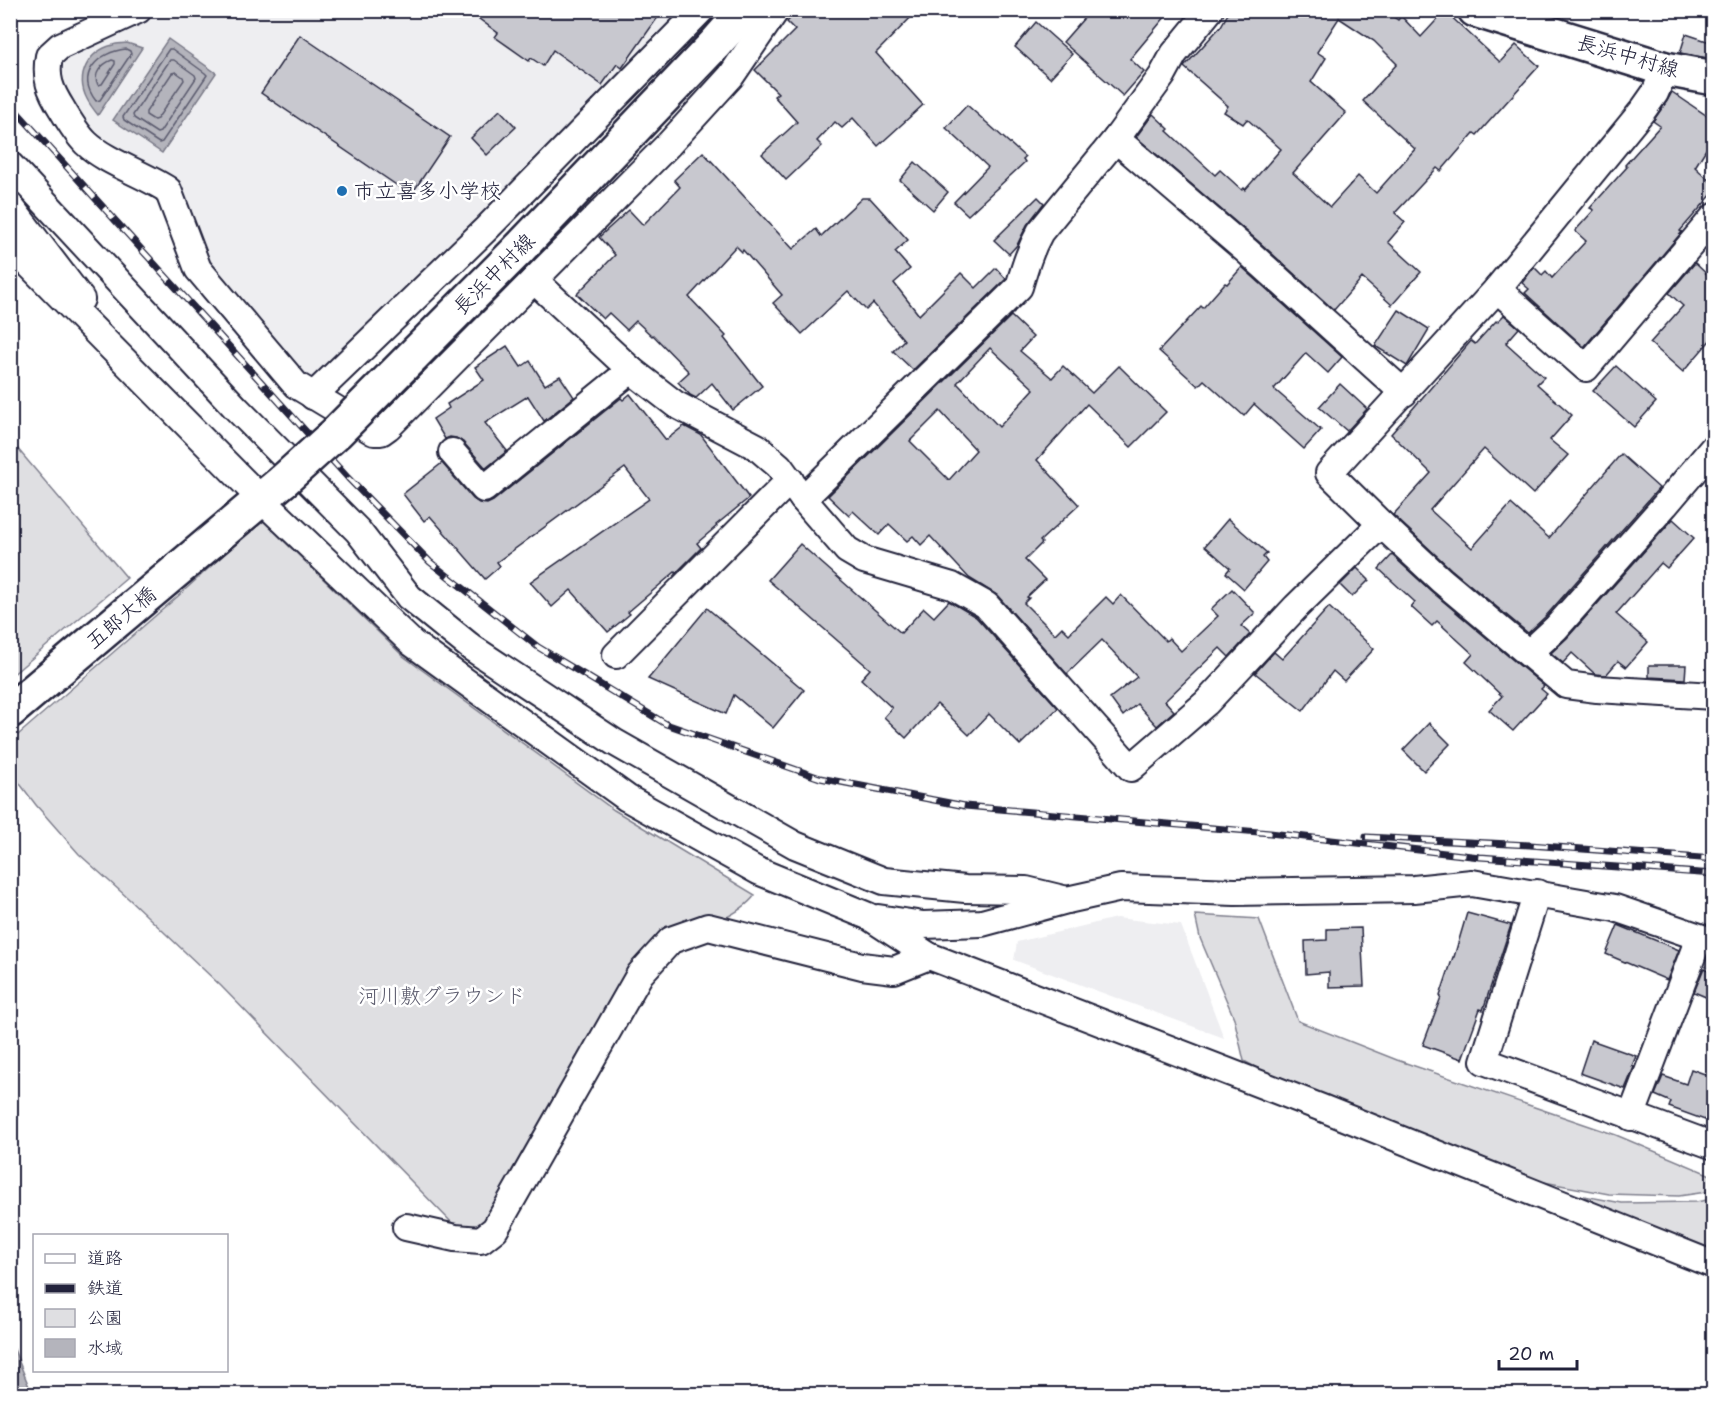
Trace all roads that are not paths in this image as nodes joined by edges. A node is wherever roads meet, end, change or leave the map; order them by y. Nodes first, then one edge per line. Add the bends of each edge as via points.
1 (138, 10) edge
2 (745, 10) edge
3 (776, 10) edge
4 (1210, 10) edge
5 (1475, 10) edge
6 (694, 18) edge
7 (715, 44) junction
8 (1665, 69) junction
9 (731, 76) junction
10 (1713, 78) edge
11 (1116, 139) junction
12 (10, 165) edge
13 (10, 206) edge
14 (1713, 217) edge
15 (10, 245) edge
16 (534, 280) junction
17 (1497, 289) junction
18 (106, 344) junction
19 (631, 370) junction
20 (1404, 393) junction
21 (313, 396) junction
22 (1713, 447) edge
23 (452, 452) dead end
24 (273, 490) junction
25 (796, 490) junction
26 (1381, 524) junction
27 (231, 526) joint
28 (1529, 653) junction
29 (616, 655) dead end
30 (1713, 696) edge
31 (10, 711) edge
32 (1537, 893) junction
33 (1066, 900) junction
34 (867, 916) junction
35 (1706, 940) edge
36 (929, 956) junction
37 (1631, 1117) junction
38 (1713, 1146) edge
39 (406, 1227) dead end
40 (1713, 1265) edge

1 - 21 street via 60,46 49,56 47,69 54,96 91,147 168,190 198,269 296,385
2 - 7 main road, 長浜中村線
3 - 9 street
4 - 11 street via 1174,54
5 - 8 main road, 長浜中村線
6 - 7 street
6 - 21 street via 486,229
7 - 9 street via 726,57
7 - 24 main road, 長浜中村線, bridge via 518,250 336,433
8 - 10 main road, 長浜中村線
8 - 17 street via 1643,110
9 - 16 street
11 - 20 street
11 - 25 street via 1040,232 1019,287
12 - 33 street via 237,409 357,531 410,597 472,648 614,742 795,845 884,881 1026,890
13 - 18 street via 81,298
14 - 17 street via 1586,368
15 - 18 street
16 - 19 street
16 - 21 street via 381,432 374,432
17 - 20 street
18 - 24 street
19 - 23 street via 484,489
19 - 25 street via 675,404 758,447 779,466
20 - 26 street via 1329,473
22 - 28 street via 1556,628
24 - 27 main road, 長浜中村線
24 - 34 street via 412,643 627,798 758,871
25 - 26 street via 846,549 864,560 952,586 986,605 1131,768 1206,703
25 - 29 street
26 - 28 street
27 - 31 main road, 五郎大橋
28 - 30 street via 1566,685
32 - 33 street via 1472,883 1414,889 1235,892 1121,888
32 - 35 street via 1615,908
32 - 37 street via 1484,1061
33 - 34 street via 982,922 923,925
34 - 36 street
35 - 37 street
36 - 39 street via 894,970 862,966 708,927 671,940 640,974 495,1229 481,1240
36 - 40 street
37 - 38 street

